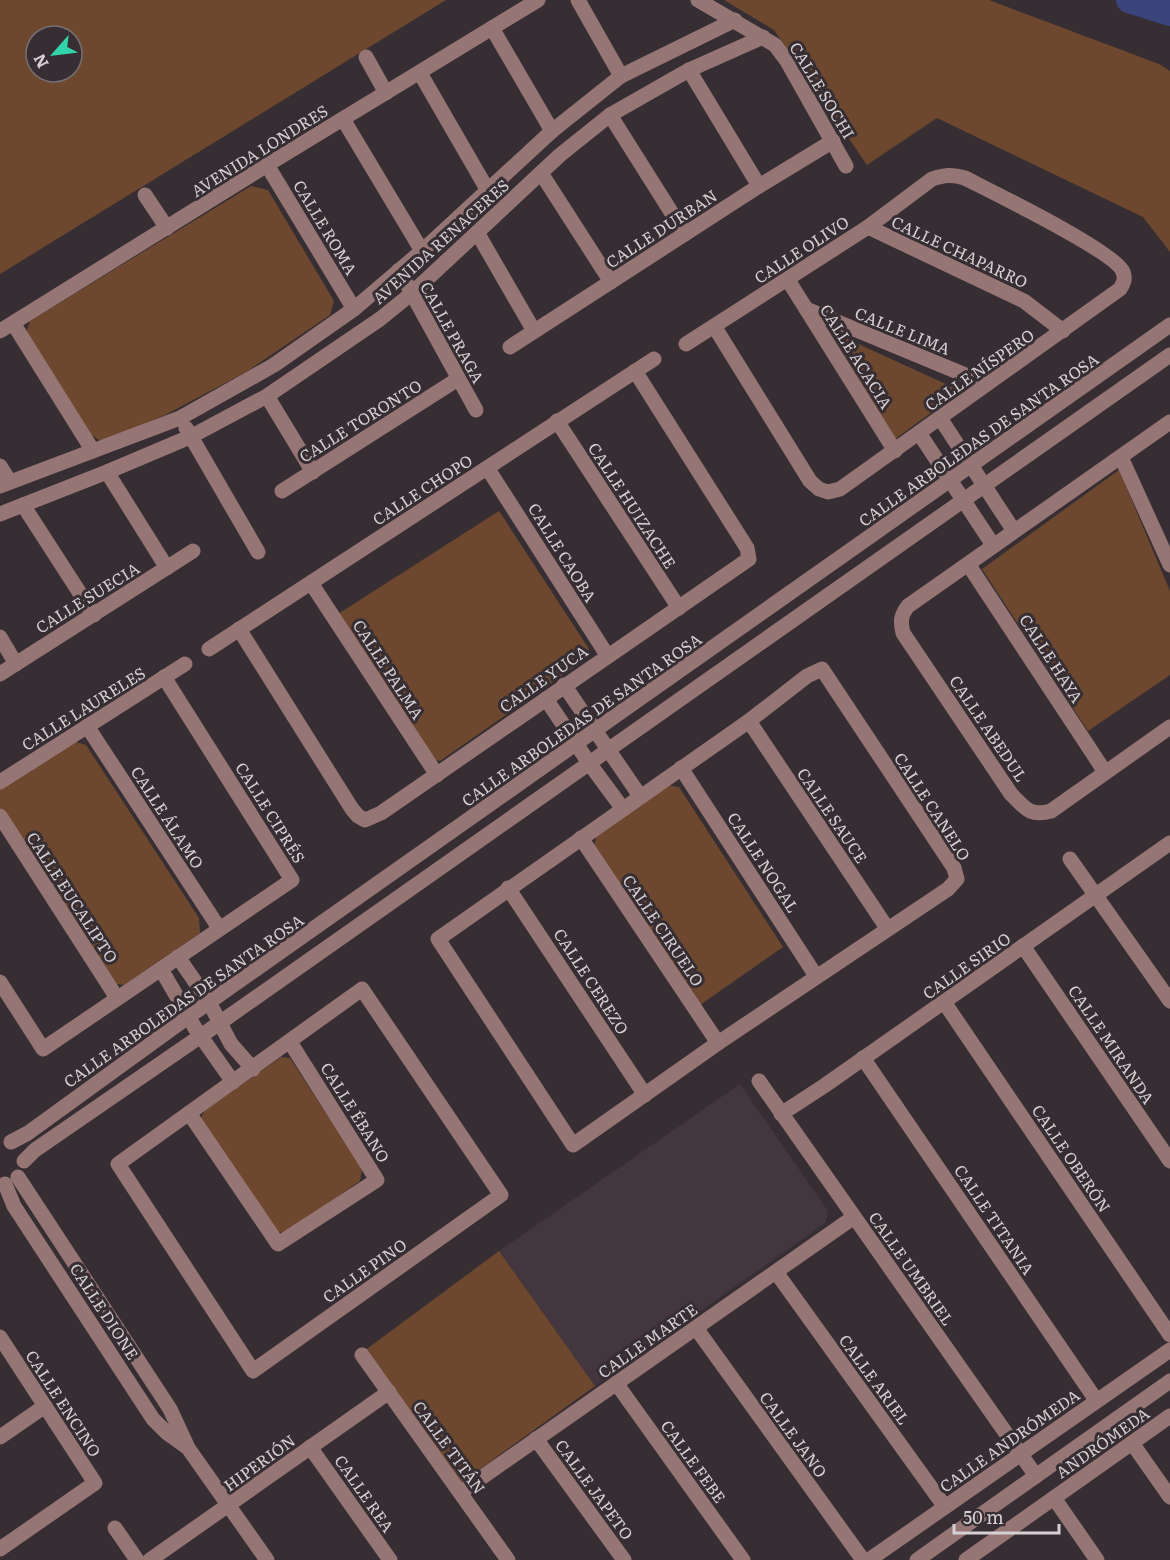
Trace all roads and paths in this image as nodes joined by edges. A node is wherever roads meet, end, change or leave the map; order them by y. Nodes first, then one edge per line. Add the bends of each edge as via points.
1 (538, 0) edge
2 (578, 0) edge
3 (698, 0) edge
4 (735, 20) junction
5 (492, 28) junction
6 (763, 37) junction
7 (366, 57) dead end
8 (689, 70) junction
9 (420, 73) junction
10 (621, 76) junction
11 (386, 93) junction
12 (609, 115) junction
13 (343, 119) junction
14 (552, 131) junction
15 (832, 141) junction
16 (267, 165) junction
17 (846, 166) dead end
18 (541, 173) junction
19 (932, 179) joint
20 (759, 186) junction
21 (487, 189) junction
22 (146, 195) dead end
23 (868, 227) junction
24 (167, 228) junction
25 (478, 234) junction
26 (685, 234) junction
27 (422, 250) junction
28 (399, 270) junction
29 (788, 280) junction
30 (611, 282) junction
31 (411, 294) junction
32 (354, 309) junction
33 (806, 309) junction
34 (1170, 325) edge
35 (714, 326) junction
36 (7, 327) edge
37 (534, 332) junction
38 (1063, 332) junction
39 (686, 344) dead end
40 (510, 347) dead end
41 (1170, 355) edge
42 (654, 359) dead end
43 (635, 371) junction
44 (458, 379) junction
45 (987, 384) junction
46 (267, 396) junction
47 (476, 410) dead end
48 (180, 418) junction
49 (940, 418) junction
50 (557, 422) junction
51 (1170, 422) edge
52 (920, 433) junction
53 (192, 436) junction
54 (93, 451) junction
55 (895, 451) junction
56 (1121, 457) junction
57 (0, 466) edge
58 (971, 466) junction
59 (488, 468) junction
60 (107, 472) junction
61 (313, 472) junction
62 (951, 480) junction
63 (5, 484) edge
64 (985, 486) junction
65 (282, 491) dead end
66 (964, 501) junction
67 (23, 505) junction
68 (0, 514) edge
69 (1014, 531) junction
70 (993, 545) junction
71 (193, 551) dead end
72 (258, 552) dead end
73 (968, 564) junction
74 (1170, 565) edge
75 (167, 568) junction
76 (310, 583) junction
77 (679, 608) junction
78 (94, 615) junction
79 (239, 629) junction
80 (0, 637) edge
81 (209, 649) dead end
82 (607, 655) junction
83 (16, 664) junction
84 (185, 664) dead end
85 (0, 674) edge
86 (164, 677) junction
87 (564, 686) junction
88 (546, 699) junction
89 (749, 721) junction
90 (87, 726) junction
91 (1170, 727) edge
92 (596, 730) junction
93 (576, 744) junction
94 (609, 750) junction
95 (589, 764) junction
96 (681, 768) junction
97 (1106, 772) junction
98 (437, 775) junction
99 (0, 782) edge
100 (640, 796) junction
101 (623, 809) junction
102 (0, 816) edge
103 (580, 838) junction
104 (1170, 843) edge
105 (1070, 859) dead end
106 (508, 888) junction
107 (1096, 896) junction
108 (219, 928) junction
109 (887, 928) junction
110 (1023, 946) junction
111 (178, 957) junction
112 (161, 969) junction
113 (816, 976) junction
114 (0, 982) edge
115 (117, 998) junction
116 (1170, 1001) edge
117 (944, 1002) junction
118 (215, 1012) junction
119 (194, 1027) junction
120 (290, 1042) junction
121 (718, 1043) junction
122 (863, 1058) junction
123 (253, 1069) junction
124 (759, 1081) dead end
125 (233, 1082) junction
126 (645, 1095) junction
127 (189, 1113) junction
128 (782, 1114) junction
129 (3, 1140) edge
130 (24, 1161) junction
131 (1170, 1161) edge
132 (8, 1182) edge
133 (854, 1217) junction
134 (776, 1272) junction
135 (696, 1328) junction
136 (1170, 1335) edge
137 (0, 1336) edge
138 (1170, 1350) edge
139 (362, 1355) dead end
140 (1170, 1381) edge
141 (616, 1383) junction
142 (389, 1392) junction
143 (1096, 1400) junction
144 (45, 1406) junction
145 (1170, 1416) edge
146 (0, 1437) edge
147 (536, 1439) junction
148 (1132, 1443) junction
149 (310, 1448) junction
150 (1020, 1454) junction
151 (1036, 1476) junction
152 (461, 1492) junction
153 (1170, 1497) edge
154 (1054, 1498) junction
155 (229, 1506) junction
156 (945, 1507) junction
157 (115, 1528) dead end
158 (959, 1531) junction
159 (0, 1549) edge
160 (974, 1558) edge
161 (137, 1560) edge
162 (150, 1560) edge
163 (267, 1560) edge
164 (390, 1560) edge
165 (508, 1560) edge
166 (624, 1560) edge
167 (743, 1560) edge
168 (863, 1560) edge
169 (869, 1560) edge
170 (917, 1560) edge
171 (1097, 1560) edge

1 - 5 street, AVENIDA LONDRES
2 - 10 street
3 - 4 street, CALLE SOCHI
4 - 6 street, CALLE SOCHI
4 - 10 street, AVENIDA RENACERES
5 - 9 street, AVENIDA LONDRES
5 - 14 street
6 - 8 street, AVENIDA RENACERES
6 - 15 street, CALLE SOCHI via 787,61
7 - 11 street
8 - 12 street, AVENIDA RENACERES
8 - 20 street
9 - 11 street, AVENIDA LONDRES
9 - 21 street
10 - 14 street, AVENIDA RENACERES
11 - 13 street, AVENIDA LONDRES
12 - 18 street, AVENIDA RENACERES
12 - 26 street
13 - 16 street, AVENIDA LONDRES
13 - 27 street
14 - 21 street, AVENIDA RENACERES
15 - 17 street, CALLE SOCHI
15 - 20 street, CALLE DURBAN
16 - 24 street, AVENIDA LONDRES
16 - 32 street, CALLE ROMA
18 - 25 street, AVENIDA RENACERES
18 - 30 street
19 - 23 street, CALLE OLIVO
19 - 38 street, CALLE NÍSPERO via 943,175 965,178 1072,235 1123,271 1120,289
20 - 26 street, CALLE DURBAN
21 - 27 street, AVENIDA RENACERES
22 - 24 street
23 - 29 street, CALLE OLIVO
23 - 38 street, CALLE CHAPARRO via 1024,301
24 - 36 street, AVENIDA LONDRES
25 - 31 street, AVENIDA RENACERES
25 - 37 street
26 - 30 street, CALLE DURBAN
27 - 28 street, AVENIDA RENACERES
28 - 31 street, CALLE PRAGA
28 - 32 street, AVENIDA RENACERES
29 - 33 street, CALLE ACACIA
29 - 35 street, CALLE OLIVO
30 - 37 street, CALLE DURBAN
31 - 44 street, CALLE PRAGA
31 - 46 street, AVENIDA RENACERES
32 - 48 street, AVENIDA RENACERES via 274,365
33 - 45 street, CALLE LIMA
33 - 55 street, CALLE ACACIA
34 - 58 street, CALLE ARBOLEDAS DE SANTA ROSA
35 - 39 street, CALLE OLIVO
35 - 55 street, CALLE NÍSPERO via 810,481 819,489 840,489
36 - 54 street
37 - 40 street, CALLE DURBAN
38 - 45 street, CALLE NÍSPERO
41 - 64 street, CALLE ARBOLEDAS DE SANTA ROSA
42 - 43 street, CALLE CHOPO
43 - 50 street, CALLE CHOPO
43 - 77 street, CALLE YUCA via 749,554 742,565
44 - 47 street, CALLE PRAGA
44 - 61 street, CALLE TORONTO
45 - 49 street, CALLE NÍSPERO
46 - 53 street, AVENIDA RENACERES
46 - 61 street
48 - 53 street
48 - 54 street, AVENIDA RENACERES
49 - 52 street, CALLE NÍSPERO
49 - 58 street
50 - 59 street, CALLE CHOPO
50 - 77 street, CALLE HUIZACHE
51 - 56 street, CALLE ABEDUL
52 - 55 street, CALLE NÍSPERO
52 - 62 street
53 - 60 street, AVENIDA RENACERES
53 - 72 street
54 - 63 street, AVENIDA RENACERES
56 - 69 street, CALLE ABEDUL
56 - 74 street
57 - 63 street
58 - 62 street, CALLE ARBOLEDAS DE SANTA ROSA
58 - 64 street
59 - 76 street, CALLE CHOPO
59 - 82 street, CALLE CAOBA
60 - 67 street, AVENIDA RENACERES
60 - 75 street
61 - 65 street, CALLE TORONTO
62 - 66 street
62 - 92 street, CALLE ARBOLEDAS DE SANTA ROSA
64 - 66 street, CALLE ARBOLEDAS DE SANTA ROSA
64 - 69 street
66 - 70 street
66 - 94 street, CALLE ARBOLEDAS DE SANTA ROSA
67 - 68 street, AVENIDA RENACERES
67 - 78 street
69 - 70 street, CALLE ABEDUL
70 - 73 street, CALLE ABEDUL
71 - 75 street, CALLE SUECIA
73 - 97 street, CALLE HAYA
73 - 97 street, CALLE ABEDUL via 908,606 900,623 903,633 1024,808 1035,813 1051,811
75 - 78 street, CALLE SUECIA
76 - 79 street, CALLE CHOPO
76 - 98 street, CALLE PALMA
77 - 82 street, CALLE YUCA
78 - 83 street, CALLE SUECIA
79 - 81 street, CALLE CHOPO
79 - 98 street, CALLE YUCA via 358,816 365,820 374,818
80 - 83 street
82 - 87 street, CALLE YUCA
83 - 85 street, CALLE SUECIA
84 - 86 street, CALLE LAURELES
86 - 90 street, CALLE LAURELES
86 - 108 street, CALLE CIPRÉS via 292,880
87 - 88 street, CALLE YUCA
87 - 92 street
88 - 93 street
88 - 98 street, CALLE YUCA
89 - 96 street, CALLE CANELO
89 - 109 street, CALLE SAUCE
89 - 109 street, CALLE CANELO via 812,673 822,669 826,673 956,874 952,885
90 - 99 street, CALLE LAURELES
90 - 108 street, CALLE ÁLAMO
91 - 97 street, CALLE ABEDUL
92 - 93 street, CALLE ARBOLEDAS DE SANTA ROSA
92 - 94 street
93 - 95 street
93 - 118 street, CALLE ARBOLEDAS DE SANTA ROSA
94 - 95 street, CALLE ARBOLEDAS DE SANTA ROSA
94 - 100 street
95 - 101 street
95 - 118 street, CALLE ARBOLEDAS DE SANTA ROSA
96 - 100 street, CALLE CANELO
96 - 113 street, CALLE NOGAL
100 - 101 street, CALLE CANELO
101 - 103 street, CALLE CANELO
102 - 115 street, CALLE EUCALIPTO
103 - 106 street, CALLE CANELO
103 - 121 street, CALLE CIRUELO
104 - 107 street, CALLE SIRIO
105 - 107 street
106 - 126 street, CALLE CEREZO
106 - 126 street, CALLE CANELO via 438,939 573,1145
107 - 110 street, CALLE SIRIO
107 - 116 street
108 - 111 street, CALLE CIPRÉS
109 - 113 street, CALLE CANELO
110 - 117 street, CALLE SIRIO
110 - 131 street, CALLE MIRANDA
111 - 112 street, CALLE CIPRÉS
111 - 118 street
112 - 115 street, CALLE CIPRÉS
112 - 119 street
113 - 121 street, CALLE CANELO
114 - 115 street, CALLE CIPRÉS via 43,1049
117 - 122 street, CALLE SIRIO
117 - 136 street, CALLE OBERÓN
118 - 119 street, CALLE ARBOLEDAS DE SANTA ROSA
118 - 119 street, CALLE ARBOLEDAS DE SANTA ROSA
118 - 123 street via 231,1044
119 - 125 street
119 - 129 street, CALLE ARBOLEDAS DE SANTA ROSA via 28,1133
119 - 130 street, CALLE ARBOLEDAS DE SANTA ROSA
120 - 123 street, CALLE PINO
120 - 127 street, CALLE ÉBANO via 377,1180 278,1244
120 - 127 street, CALLE PINO via 362,990 501,1195 254,1371 118,1164
121 - 126 street, CALLE CANELO
122 - 128 street, CALLE SIRIO
122 - 143 street, CALLE TITANIA
123 - 125 street, CALLE PINO
124 - 128 street, CALLE UMBRIEL
125 - 127 street, CALLE PINO
128 - 133 street, CALLE UMBRIEL
129 - 130 street via 18,1146
130 - 132 street via 22,1171
132 - 155 street, CALLE DIONE via 14,1206 153,1419 188,1448
133 - 134 street, CALLE MARTE
133 - 150 street, CALLE UMBRIEL
134 - 135 street, CALLE MARTE
134 - 156 street, CALLE ARIEL
135 - 141 street, CALLE MARTE
135 - 168 street, CALLE JANO
137 - 144 street, CALLE ENCINO
138 - 143 street, CALLE ANDRÓMEDA
139 - 142 street, CALLE TITÁN
140 - 151 street
141 - 147 street, CALLE MARTE
141 - 167 street, CALLE FEBE
142 - 149 street, HIPERIÓN
142 - 152 street, CALLE TITÁN
143 - 150 street, CALLE ANDRÓMEDA
144 - 146 street
144 - 159 street, CALLE ENCINO via 95,1483
145 - 148 street, ANDRÓMEDA
147 - 152 street, CALLE MARTE
147 - 166 street, CALLE JAPETO
148 - 153 street
148 - 154 street, ANDRÓMEDA
149 - 155 street, HIPERIÓN
149 - 164 street, CALLE REA
150 - 151 street, CALLE UMBRIEL
150 - 156 street, CALLE ANDRÓMEDA
151 - 158 street
152 - 165 street, CALLE TITÁN
154 - 160 street, ANDRÓMEDA
154 - 171 street
155 - 162 street, HIPERIÓN
155 - 163 street, CALLE DIONE
156 - 169 street, CALLE ANDRÓMEDA
157 - 161 street
158 - 160 street
158 - 170 street

